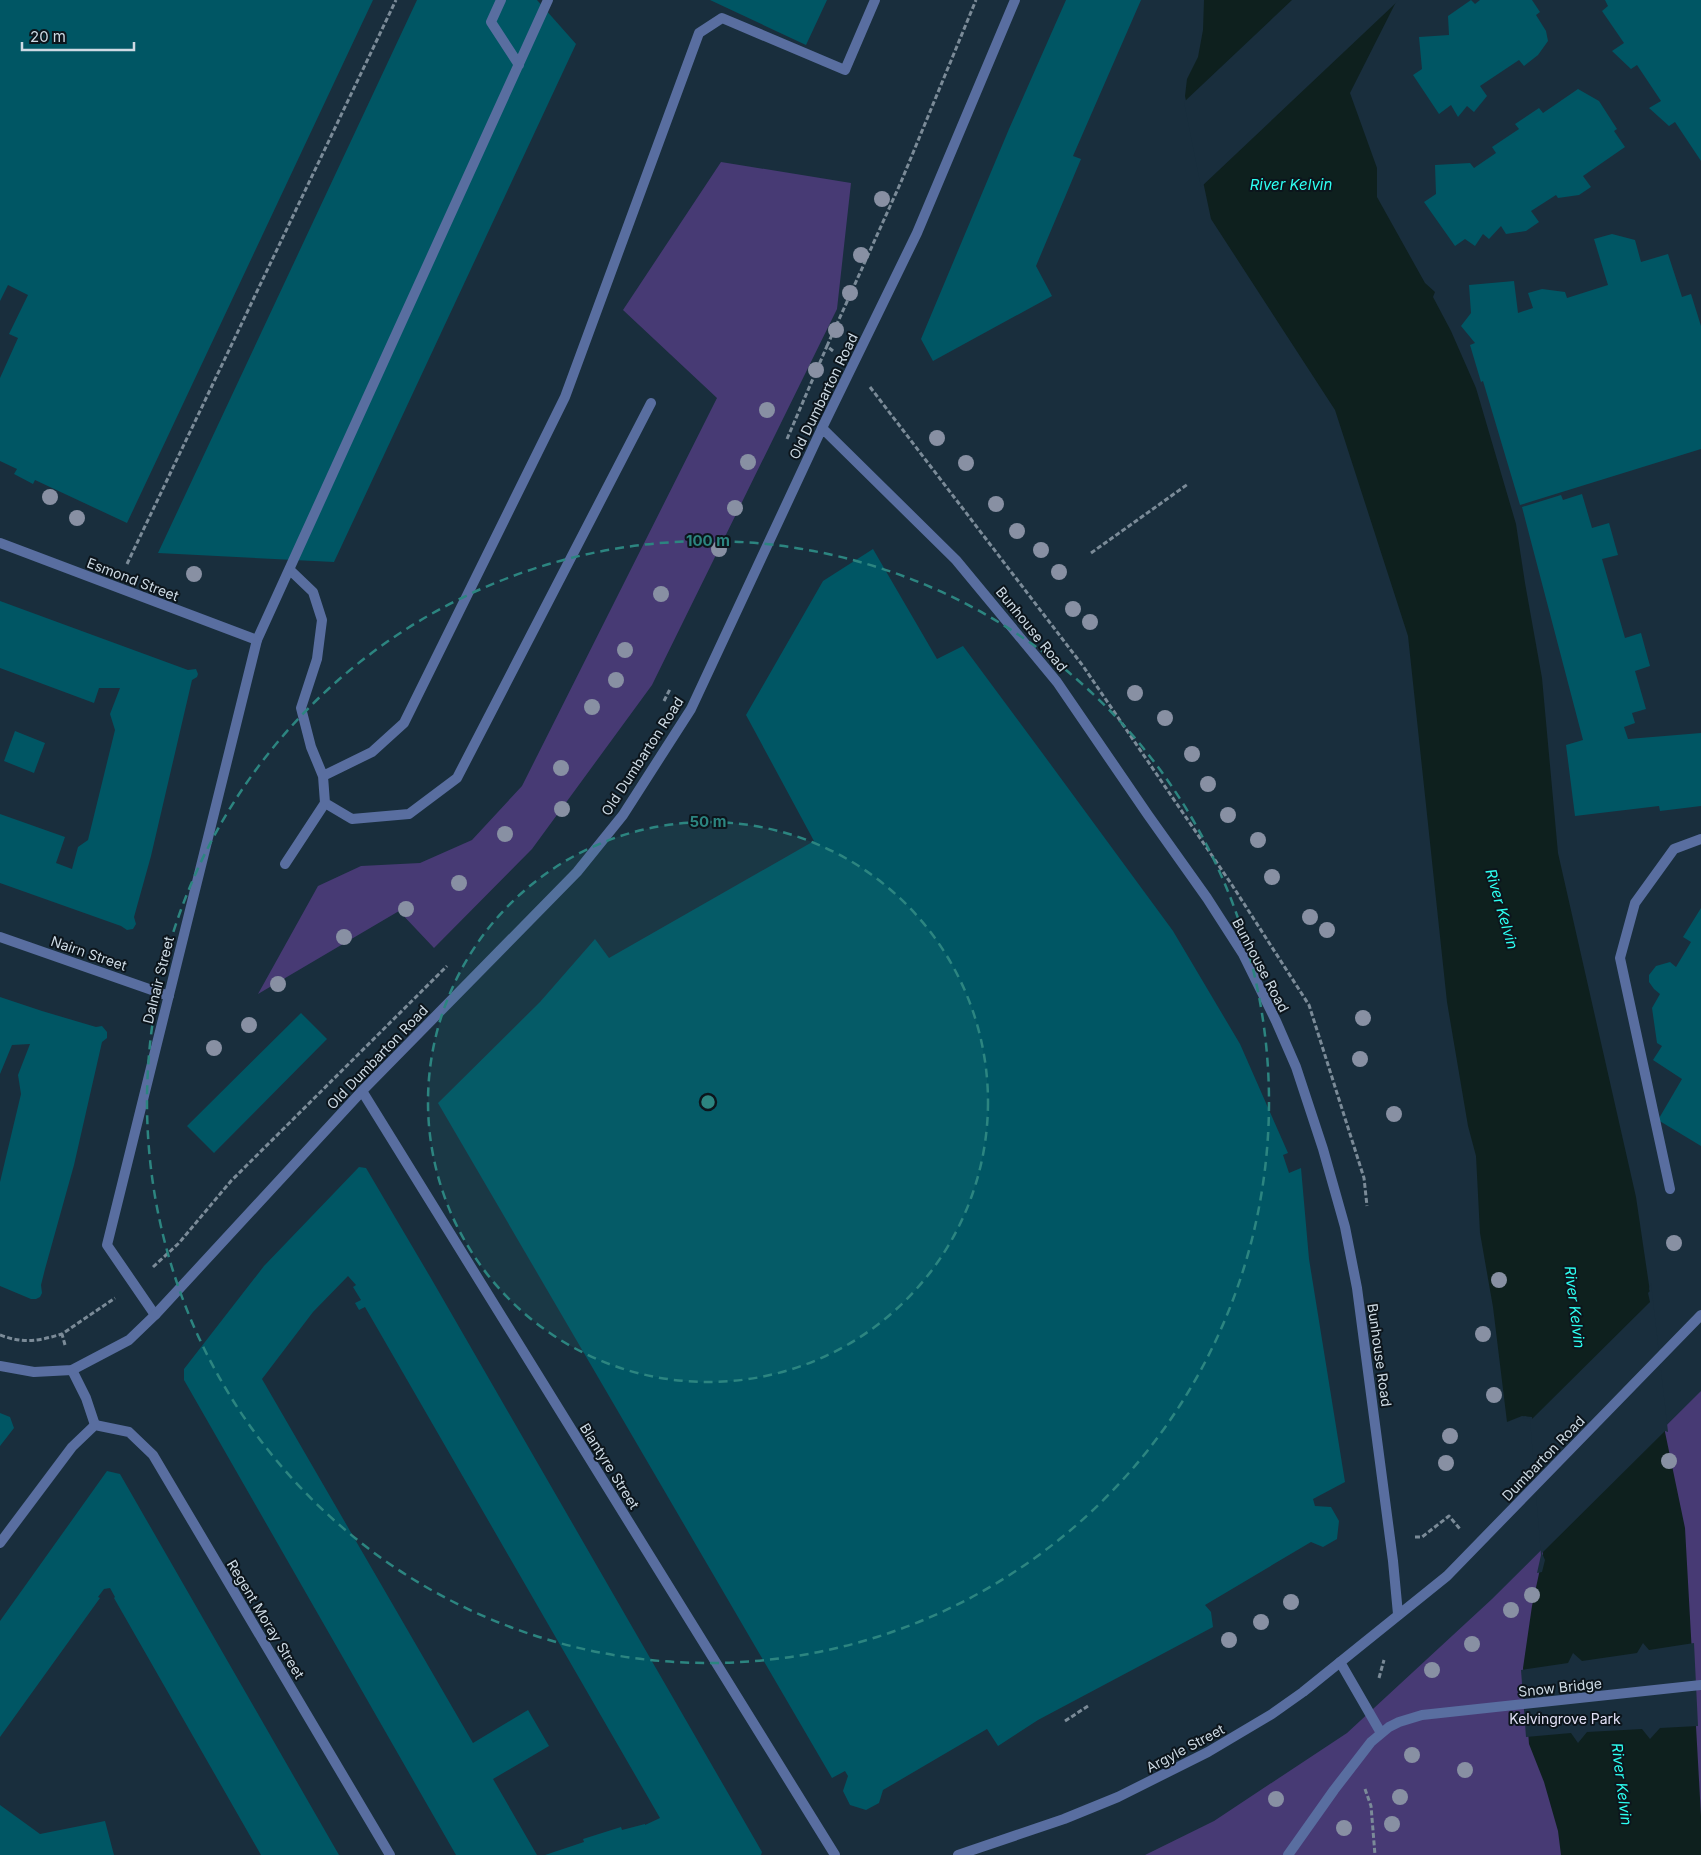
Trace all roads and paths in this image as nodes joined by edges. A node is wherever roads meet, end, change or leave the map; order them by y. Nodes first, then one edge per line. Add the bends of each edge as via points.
1 (396, 0) edge
2 (501, 0) edge
3 (548, 0) edge
4 (875, 0) edge
5 (976, 0) edge
6 (1015, 0) edge
7 (519, 65) junction
8 (827, 346) junction
9 (852, 366) junction
10 (651, 403) dead end
11 (822, 428) junction
12 (784, 444) dead end
13 (1188, 484) dead end
14 (0, 543) edge
15 (1091, 553) dead end
16 (290, 570) junction
17 (115, 587) junction
18 (257, 640) junction
19 (674, 683) dead end
20 (660, 707) dead end
21 (323, 776) junction
22 (325, 803) junction
23 (1701, 839) edge
24 (285, 864) dead end
25 (0, 937) edge
26 (452, 960) dead end
27 (169, 996) junction
28 (362, 1091) junction
29 (1670, 1189) dead end
30 (134, 1284) junction
31 (155, 1315) junction
32 (1701, 1315) edge
33 (62, 1334) junction
34 (0, 1335) edge
35 (0, 1366) edge
36 (72, 1370) junction
37 (95, 1425) junction
38 (1407, 1536) dead end
39 (0, 1543) edge
40 (1475, 1547) junction
41 (1398, 1614) junction
42 (1340, 1662) junction
43 (1701, 1685) edge
44 (1088, 1706) dead end
45 (1065, 1721) dead end
46 (1381, 1733) junction
47 (1353, 1764) junction
48 (390, 1855) edge
49 (835, 1855) edge
50 (958, 1855) edge
51 (1288, 1855) edge
52 (1374, 1855) edge

1 - 17 path
2 - 7 street via 491,22
3 - 7 street, Dalnair Street
4 - 21 street via 845,70 722,18 699,33 564,397 404,723 372,752
5 - 8 path via 902,182
6 - 9 street, Old Dumbarton Road via 917,233
7 - 16 street, Dalnair Street
8 - 9 path
8 - 12 path
9 - 11 street, Old Dumbarton Road
10 - 22 street via 457,778 408,814 352,819
11 - 28 street, Old Dumbarton Road via 691,709 623,814 577,872
11 - 41 street, Bunhouse Road via 956,560 1057,682 1207,898 1243,954 1276,1021 1302,1085 1345,1227 1357,1288
13 - 15 path
14 - 17 street, Esmond Street
16 - 18 street, Dalnair Street
16 - 21 street via 313,592 322,620 317,659 301,708
17 - 18 street, Esmond Street
18 - 27 street, Dalnair Street
19 - 20 path
21 - 22 street
22 - 24 street
23 - 29 street via 1674,849 1635,903 1620,958
25 - 27 street, Nairn Street
26 - 30 path via 231,1181 178,1243
27 - 30 street, Dalnair Street via 107,1245
28 - 31 street, Old Dumbarton Road
28 - 49 street, Blantyre Street
30 - 31 street, Dalnair Street
30 - 33 path
31 - 36 street, Old Dumbarton Road via 129,1340
32 - 40 street, Dumbarton Road
33 - 34 path via 38,1341 12,1340
33 - 36 path
35 - 36 street via 34,1372
36 - 37 street
37 - 39 street via 72,1447
37 - 48 street, Regent Moray Street via 129,1432 153,1456
38 - 40 path via 1422,1537 1449,1516
40 - 41 street, Dumbarton Road via 1447,1576
41 - 42 street, Argyle Street
42 - 46 street
42 - 50 street, Argyle Street via 1265,1719 1166,1775 1064,1819
43 - 46 street, Snow Bridge via 1422,1715 1399,1722
44 - 45 path
46 - 47 street, Snow Bridge
47 - 51 street, Snow Bridge
47 - 52 path via 1371,1806

